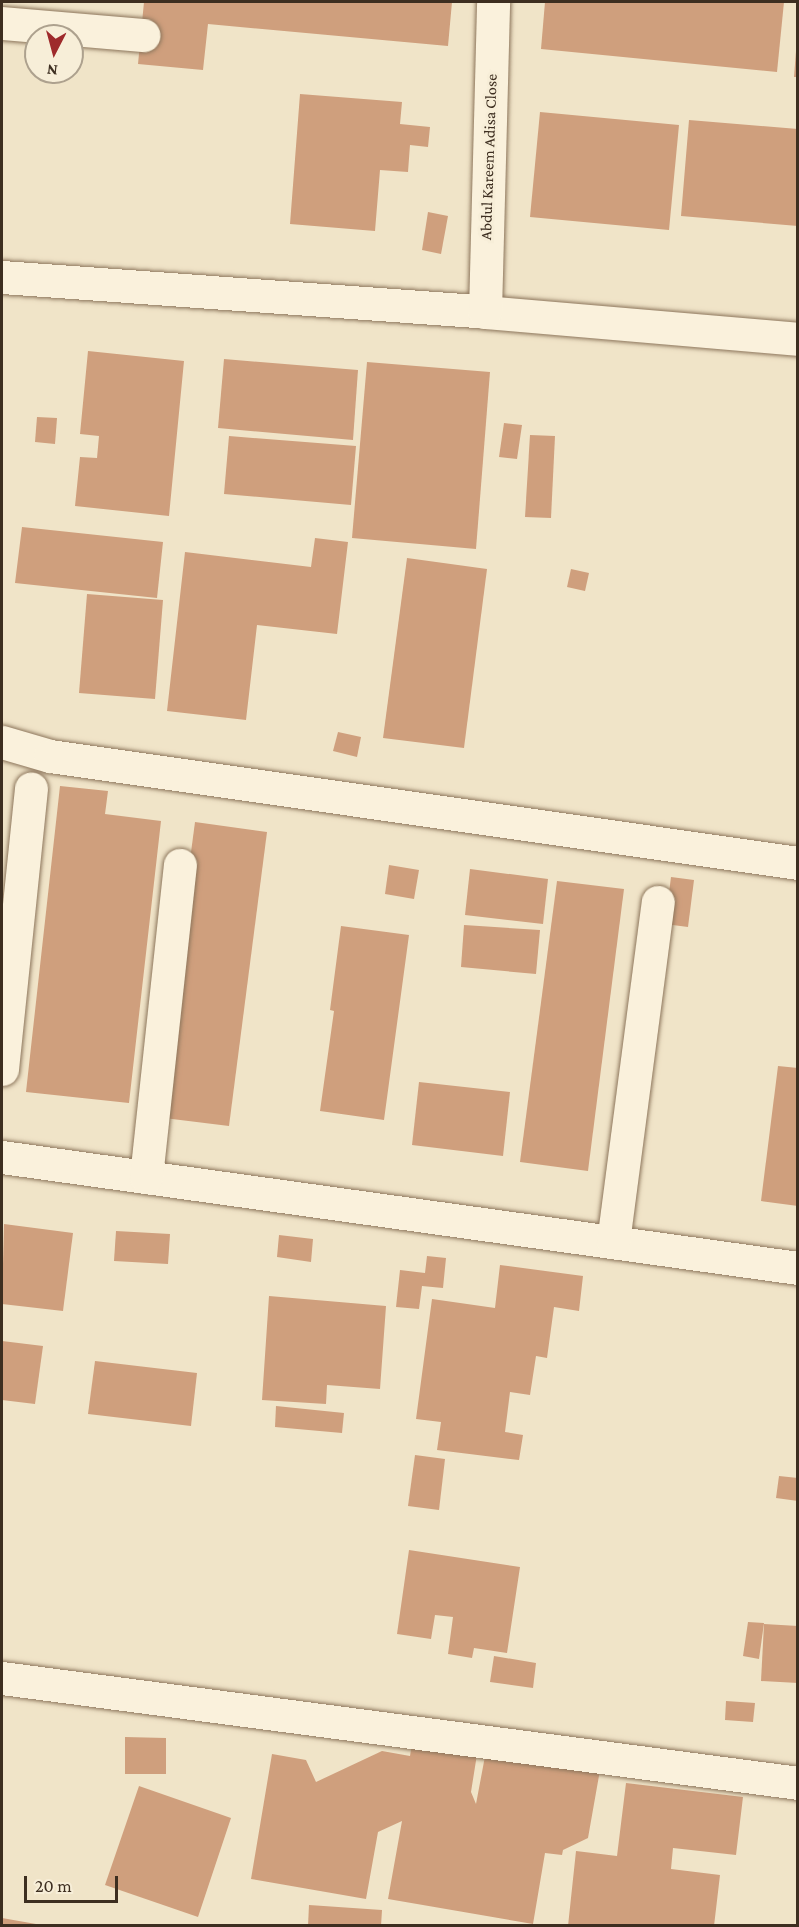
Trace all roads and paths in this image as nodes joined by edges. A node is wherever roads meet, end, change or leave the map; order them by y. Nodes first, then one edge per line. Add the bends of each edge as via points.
1 (493, 2) edge
2 (2, 23) edge
3 (143, 35) dead end
4 (3, 286) edge
5 (484, 312) junction
6 (798, 339) edge
7 (2, 742) edge
8 (31, 788) dead end
9 (798, 863) edge
10 (180, 865) dead end
11 (658, 902) dead end
12 (2, 1069) edge
13 (2, 1157) edge
14 (146, 1177) junction
15 (612, 1242) junction
16 (798, 1268) edge
17 (2, 1678) edge
18 (798, 1783) edge

1 - 5 street, Abdul Kareem Adisa Close
2 - 3 street
4 - 5 street
5 - 6 street
7 - 9 street via 50,756
8 - 12 street
10 - 14 street
11 - 15 street
13 - 14 street
14 - 15 street
15 - 16 street
17 - 18 street

